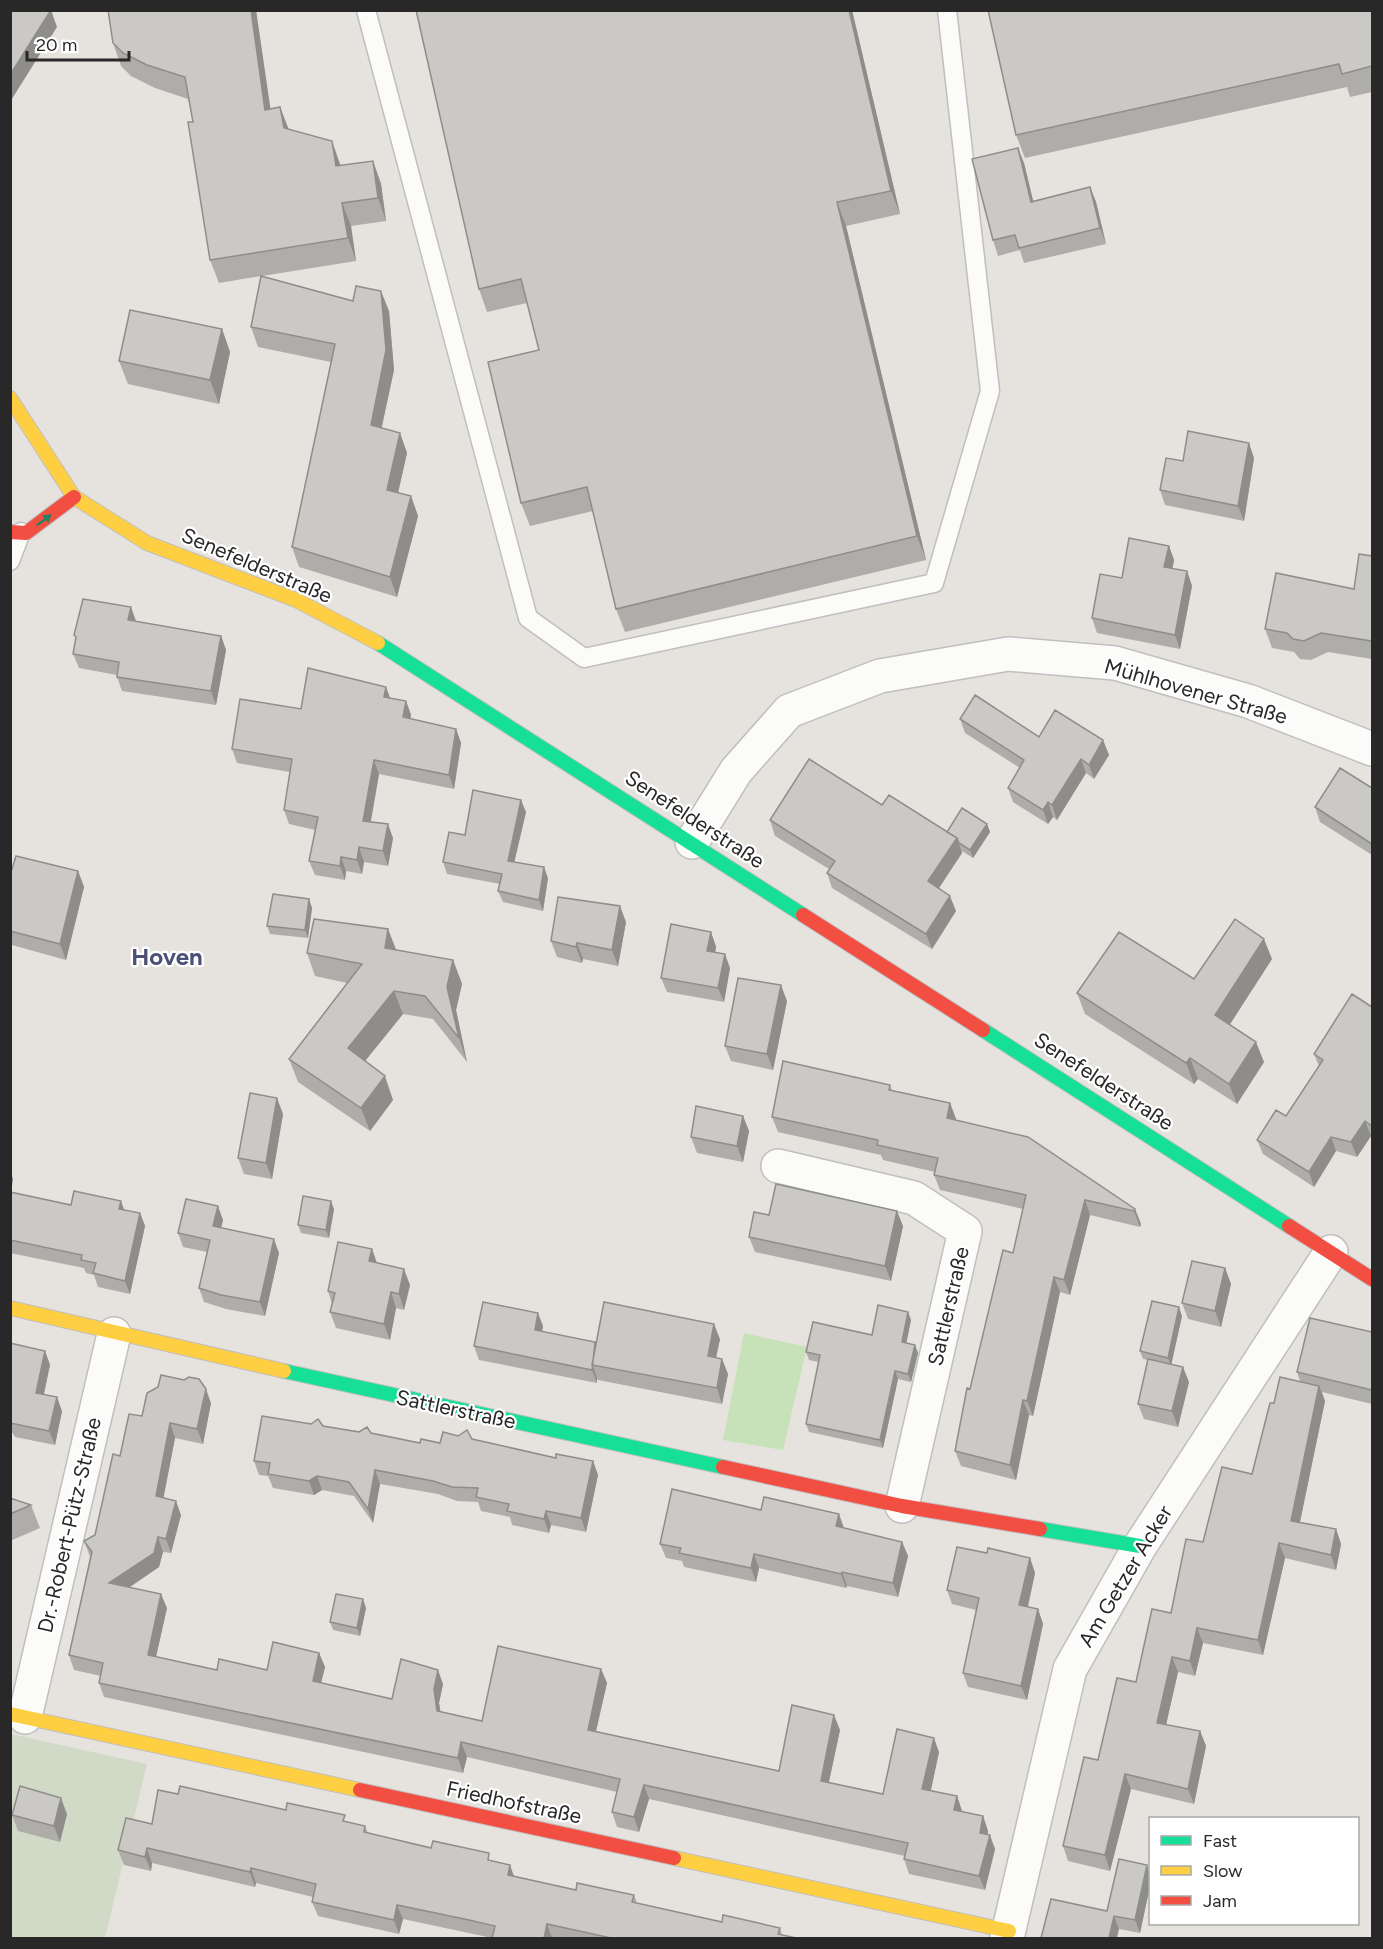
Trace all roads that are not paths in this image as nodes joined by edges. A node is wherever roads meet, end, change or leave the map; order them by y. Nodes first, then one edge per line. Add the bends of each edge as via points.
1 (366, 10) edge
2 (946, 10) edge
3 (10, 398) edge
4 (74, 497) junction
5 (16, 532) edge
6 (10, 561) edge
7 (1372, 749) edge
8 (692, 842) junction
9 (778, 1166) dead end
10 (1331, 1252) junction
11 (1372, 1279) edge
12 (10, 1308) edge
13 (114, 1334) junction
14 (902, 1506) junction
15 (1140, 1546) junction
16 (18, 1715) edge
17 (1008, 1935) edge

1 - 2 lane via 528,618 584,658 934,583 990,391
3 - 4 street, Senefelderstraße
5 -> 4 street via 26,533
4 - 8 street, Senefelderstraße via 147,543 296,600 380,645
5 - 6 lane
7 - 8 street, Mühlhovener Straße via 1248,701 1116,663 1008,654 880,675 789,711 736,771
8 - 10 street, Senefelderstraße
9 - 14 street, Sattlerstraße via 914,1198 965,1231
10 - 11 street, Senefelderstraße
10 - 15 street, Am Getzer Acker
12 - 13 street, Sattlerstraße
13 - 14 street, Sattlerstraße
13 - 16 street, Dr.-Robert-Pütz-Straße
14 - 15 street, Sattlerstraße
15 - 17 street, Am Getzer Acker via 1070,1669
16 - 17 street, Friedhofstraße

